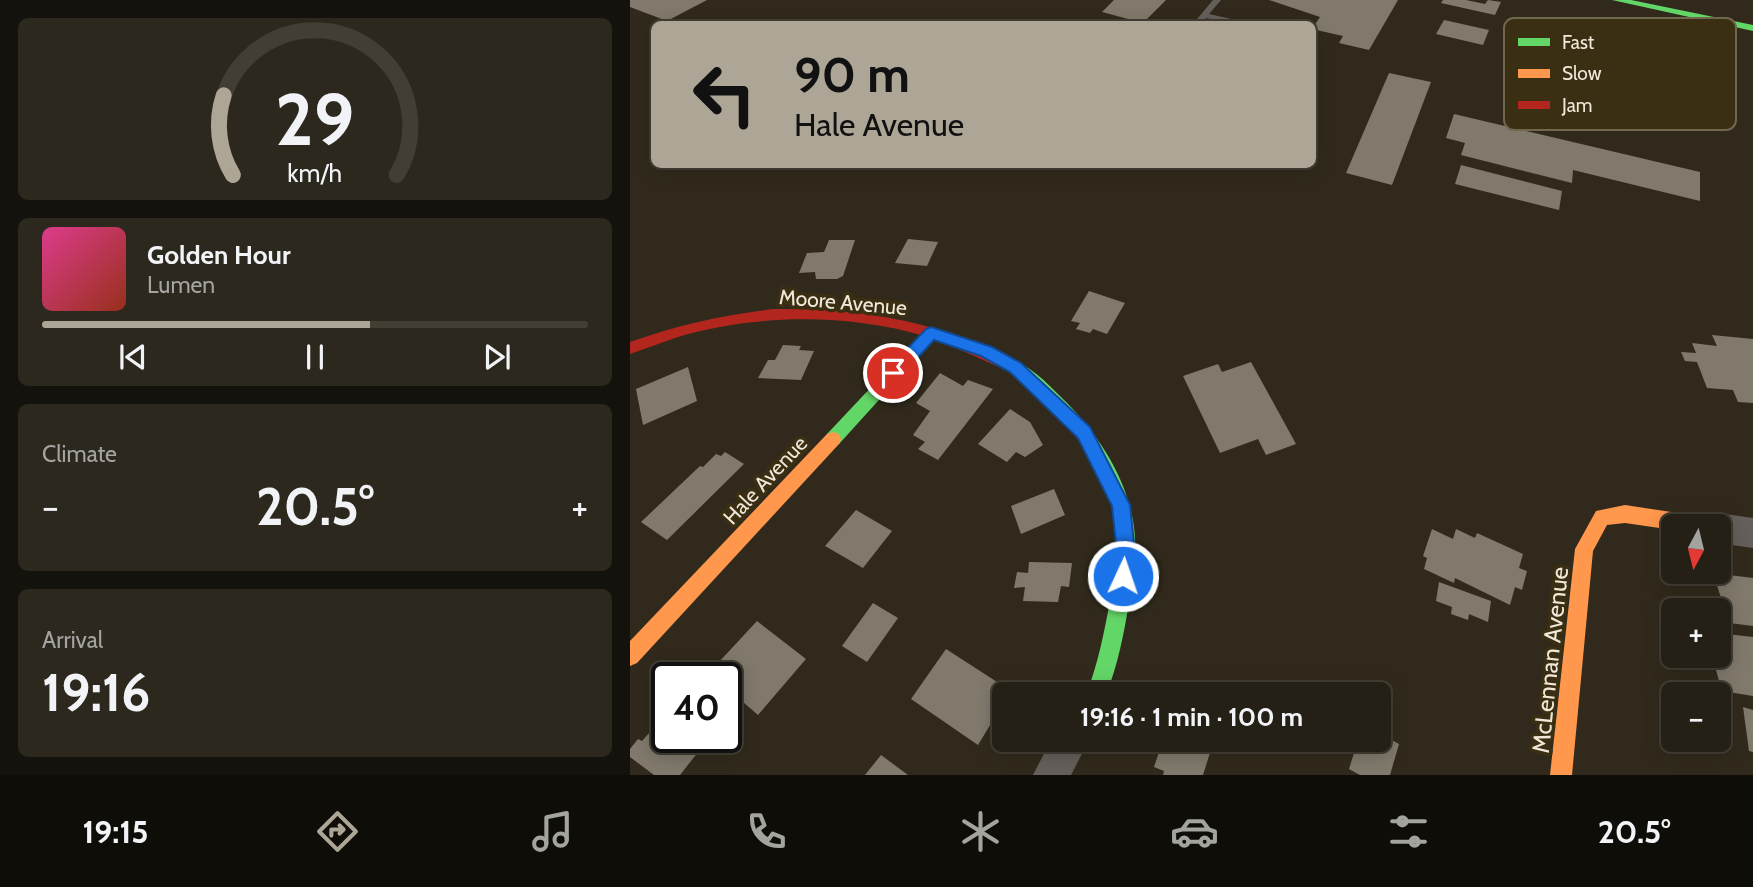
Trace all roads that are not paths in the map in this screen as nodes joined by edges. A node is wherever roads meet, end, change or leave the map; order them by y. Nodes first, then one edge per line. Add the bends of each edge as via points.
1 (1217, 0) edge
2 (1617, 0) edge
3 (1204, 15) junction
4 (1704, 18) edge
5 (1199, 21) edge
6 (1229, 21) edge
7 (931, 333) junction
8 (630, 348) edge
9 (1661, 519) edge
10 (1731, 530) edge
11 (1753, 533) edge
12 (630, 656) edge
13 (1100, 682) edge
14 (1064, 752) edge
15 (1051, 775) edge
16 (1561, 775) edge

1 - 3 lane
2 - 4 street
3 - 5 lane
3 - 6 lane
7 - 8 street, Moore Avenue via 887,323 795,314 697,327
7 - 12 street, Hale Avenue
7 - 13 street, Moore Avenue via 987,351 1016,368 1084,432 1121,505 1126,553 1117,624
9 - 16 street, McLennan Avenue via 1625,514 1602,517 1584,550
10 - 11 street
14 - 15 street

